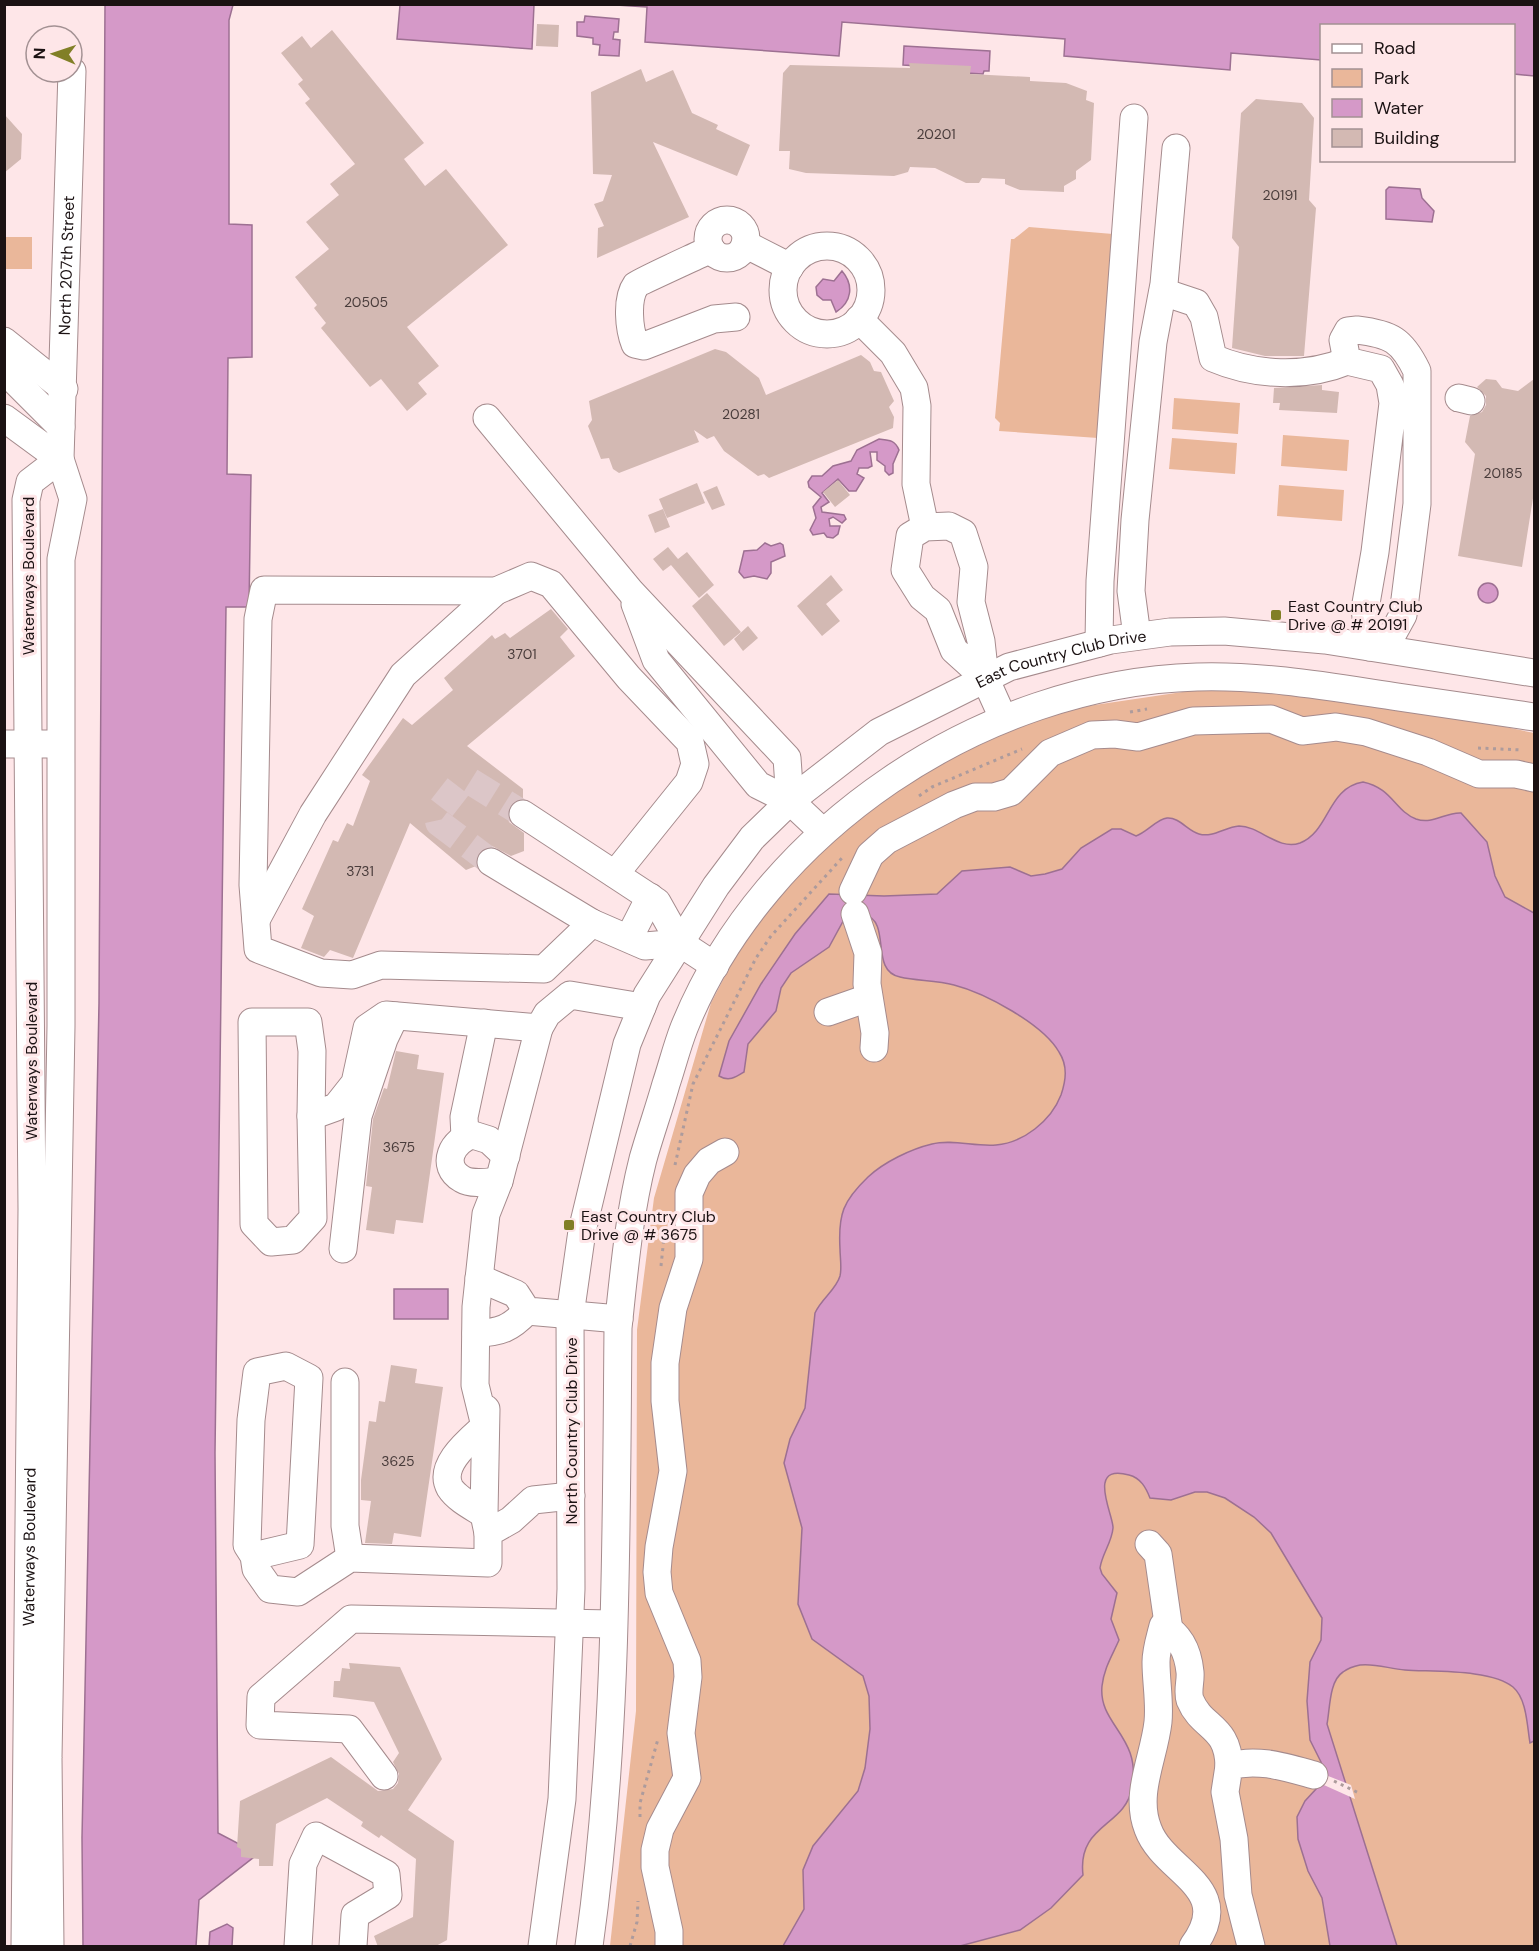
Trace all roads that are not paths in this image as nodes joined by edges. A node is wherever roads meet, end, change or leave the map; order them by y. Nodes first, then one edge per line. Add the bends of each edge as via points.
1 (72, 84) edge
2 (1134, 118) dead end
3 (1176, 148) dead end
4 (790, 267) junction
5 (1163, 292) junction
6 (736, 317) dead end
7 (860, 319) junction
8 (4, 341) edge
9 (1401, 345) junction
10 (1347, 362) junction
11 (1381, 369) junction
12 (4, 370) edge
13 (64, 389) junction
14 (4, 418) edge
15 (487, 418) dead end
16 (61, 427) junction
17 (60, 459) junction
18 (1383, 482) junction
19 (1417, 483) junction
20 (925, 526) junction
21 (496, 591) junction
22 (631, 592) junction
23 (1137, 636) junction
24 (1099, 643) junction
25 (1370, 647) junction
26 (1534, 673) edge
27 (985, 678) junction
28 (1362, 691) junction
29 (1534, 717) edge
30 (1003, 718) junction
31 (17, 744) edge
32 (61, 744) junction
33 (1534, 778) edge
34 (790, 801) junction
35 (523, 814) tunnel mouth
36 (823, 832) junction
37 (491, 862) tunnel mouth
38 (615, 874) junction
39 (650, 897) junction
40 (256, 920) junction
41 (592, 923) junction
42 (629, 939) junction
43 (682, 939) junction
44 (715, 966) junction
45 (868, 998) junction
46 (642, 1006) junction
47 (828, 1012) dead end
48 (395, 1016) junction
49 (484, 1023) junction
50 (539, 1028) junction
51 (874, 1048) dead end
52 (310, 1116) junction
53 (465, 1137) junction
54 (725, 1152) dead end
55 (506, 1156) junction
56 (499, 1181) junction
57 (343, 1250) dead end
58 (487, 1281) junction
59 (528, 1311) junction
60 (570, 1315) junction
61 (619, 1319) junction
62 (482, 1333) junction
63 (345, 1382) dead end
64 (485, 1426) junction
65 (571, 1496) junction
66 (486, 1524) junction
67 (1149, 1544) dead end
68 (254, 1556) junction
69 (350, 1558) junction
70 (568, 1623) junction
71 (612, 1624) junction
72 (1169, 1630) junction
73 (27, 1649) edge
74 (1229, 1766) junction
75 (1314, 1775) dead end
76 (384, 1776) dead end
77 (15, 1894) edge
78 (25, 1947) edge
79 (50, 1947) edge
80 (298, 1947) edge
81 (353, 1947) edge
82 (542, 1947) edge
83 (589, 1947) edge
84 (669, 1947) edge
85 (1193, 1947) edge
86 (1251, 1947) edge

1 - 13 street, North 207th Street
2 - 24 street via 1101,558
3 - 5 street
4 - 6 street via 745,244 741,226 724,220 710,231 711,249 641,280 630,301 635,345 644,346 714,319
4 - 7 street via 783,292 791,316 800,326 812,332 838,333
4 - 7 street via 803,253 817,247 847,251 868,278 870,292
5 - 10 street via 1196,303 1204,317 1214,358 1230,366 1291,373 1322,371
5 - 23 street via 1154,342 1136,520 1131,591
7 - 20 street via 893,353 914,388 916,484
8 - 13 street
9 - 10 street via 1381,332 1348,331 1342,340
9 - 11 street
9 - 19 street via 1417,371
10 - 11 street
11 - 18 street via 1390,385 1393,403
12 - 16 street
13 - 16 street, North 207th Street
14 - 17 street
15 - 22 street
16 - 17 street, North 207th Street
17 - 31 street, Waterways Boulevard via 30,482 26,500
17 - 32 street, Waterways Boulevard via 73,499 61,559
18 - 19 street
18 - 25 street via 1365,609
19 - 25 street via 1403,615 1392,635
20 - 27 street via 949,526 963,533 970,550 974,567 971,602
20 - 27 street via 910,536 905,570 922,597 938,610 954,651
21 - 38 street via 531,576 551,584 629,678 690,742 695,764 689,782
21 - 40 street via 404,675 313,814
21 - 40 street via 264,590 258,619 253,885
22 - 34 street via 656,660 758,785
22 - 34 street via 787,758
23 - 24 street, East Country Club Drive
23 - 25 street, East Country Club Drive via 1224,631
24 - 27 street, East Country Club Drive via 1009,667
25 - 26 street, East Country Club Drive
25 - 28 street
27 - 30 street
27 - 34 street, East Country Club Drive via 879,732
28 - 29 street
28 - 30 street via 1302,681 1196,677 1112,686
30 - 36 street via 970,733 875,790
31 - 32 street
31 - 73 street, Waterways Boulevard via 32,1209
32 - 73 street, Waterways Boulevard via 61,1026
33 - 45 street via 1479,774 1366,732 1336,727 1302,731 1271,719 1193,721 1138,737 1092,735 1050,753 1011,792 975,797 954,805 888,840 870,855 854,902 868,953
34 - 36 street
34 - 43 street, East Country Club Drive via 752,838
35 - 38 street
36 - 44 street via 771,887
37 - 41 street
38 - 39 street
39 - 42 street
39 - 43 street
40 - 41 street via 258,949 321,974 352,975 381,965 544,969
41 - 42 street
42 - 43 street via 645,946
43 - 44 street
43 - 46 street, North Country Club Drive
44 - 61 street via 684,1028 643,1158
45 - 47 street
45 - 51 street
46 - 50 street via 570,995 547,1014
46 - 60 street, North Country Club Drive via 627,1044 599,1156 582,1231
48 - 49 street
48 - 52 street via 386,1015 367,1028 355,1083 336,1107
48 - 57 street via 358,1116
49 - 50 street
49 - 53 street via 464,1117
50 - 55 street
52 - 52 street via 312,1051 308,1022 252,1022 254,1224 271,1242 293,1240 314,1218
53 - 55 street via 481,1136
53 - 56 street via 450,1154 456,1175 469,1182
54 - 84 street via 709,1161 689,1193 689,1259 674,1308 665,1363 673,1471 657,1572 659,1593 687,1661 688,1677 681,1733 687,1778 660,1829 655,1850
55 - 56 street
56 - 58 street via 500,1215
58 - 59 street via 516,1294
58 - 62 street
59 - 60 street
59 - 62 street via 513,1326
60 - 61 street
60 - 65 street, North Country Club Drive
61 - 71 street
62 - 64 street via 475,1385
63 - 69 street via 345,1526
64 - 66 street
64 - 66 street via 454,1453 448,1478 449,1487
65 - 66 street via 533,1500 512,1520
65 - 70 street, North Country Club Drive
66 - 69 street via 488,1563
67 - 72 street via 1158,1554
68 - 68 street via 300,1545 309,1378 286,1366 257,1372 251,1420 247,1545
68 - 69 street via 256,1569 270,1589 298,1592
70 - 71 street
70 - 76 street via 351,1619 261,1697 260,1725 349,1729
70 - 82 street, North Country Club Drive via 562,1799
71 - 83 street via 611,1710
72 - 74 street via 1176,1633 1184,1647 1190,1671 1189,1696 1196,1712 1220,1733 1229,1754
72 - 85 street via 1163,1626 1156,1660 1158,1719 1142,1811 1160,1848 1203,1895 1208,1913 1202,1935
73 - 77 street, Waterways Boulevard
73 - 79 street, Waterways Boulevard via 48,1758
74 - 75 street via 1245,1761
74 - 86 street via 1224,1792 1234,1839 1238,1895
77 - 78 street, Waterways Boulevard
80 - 81 street via 303,1864 316,1836 386,1874 388,1895 355,1914

